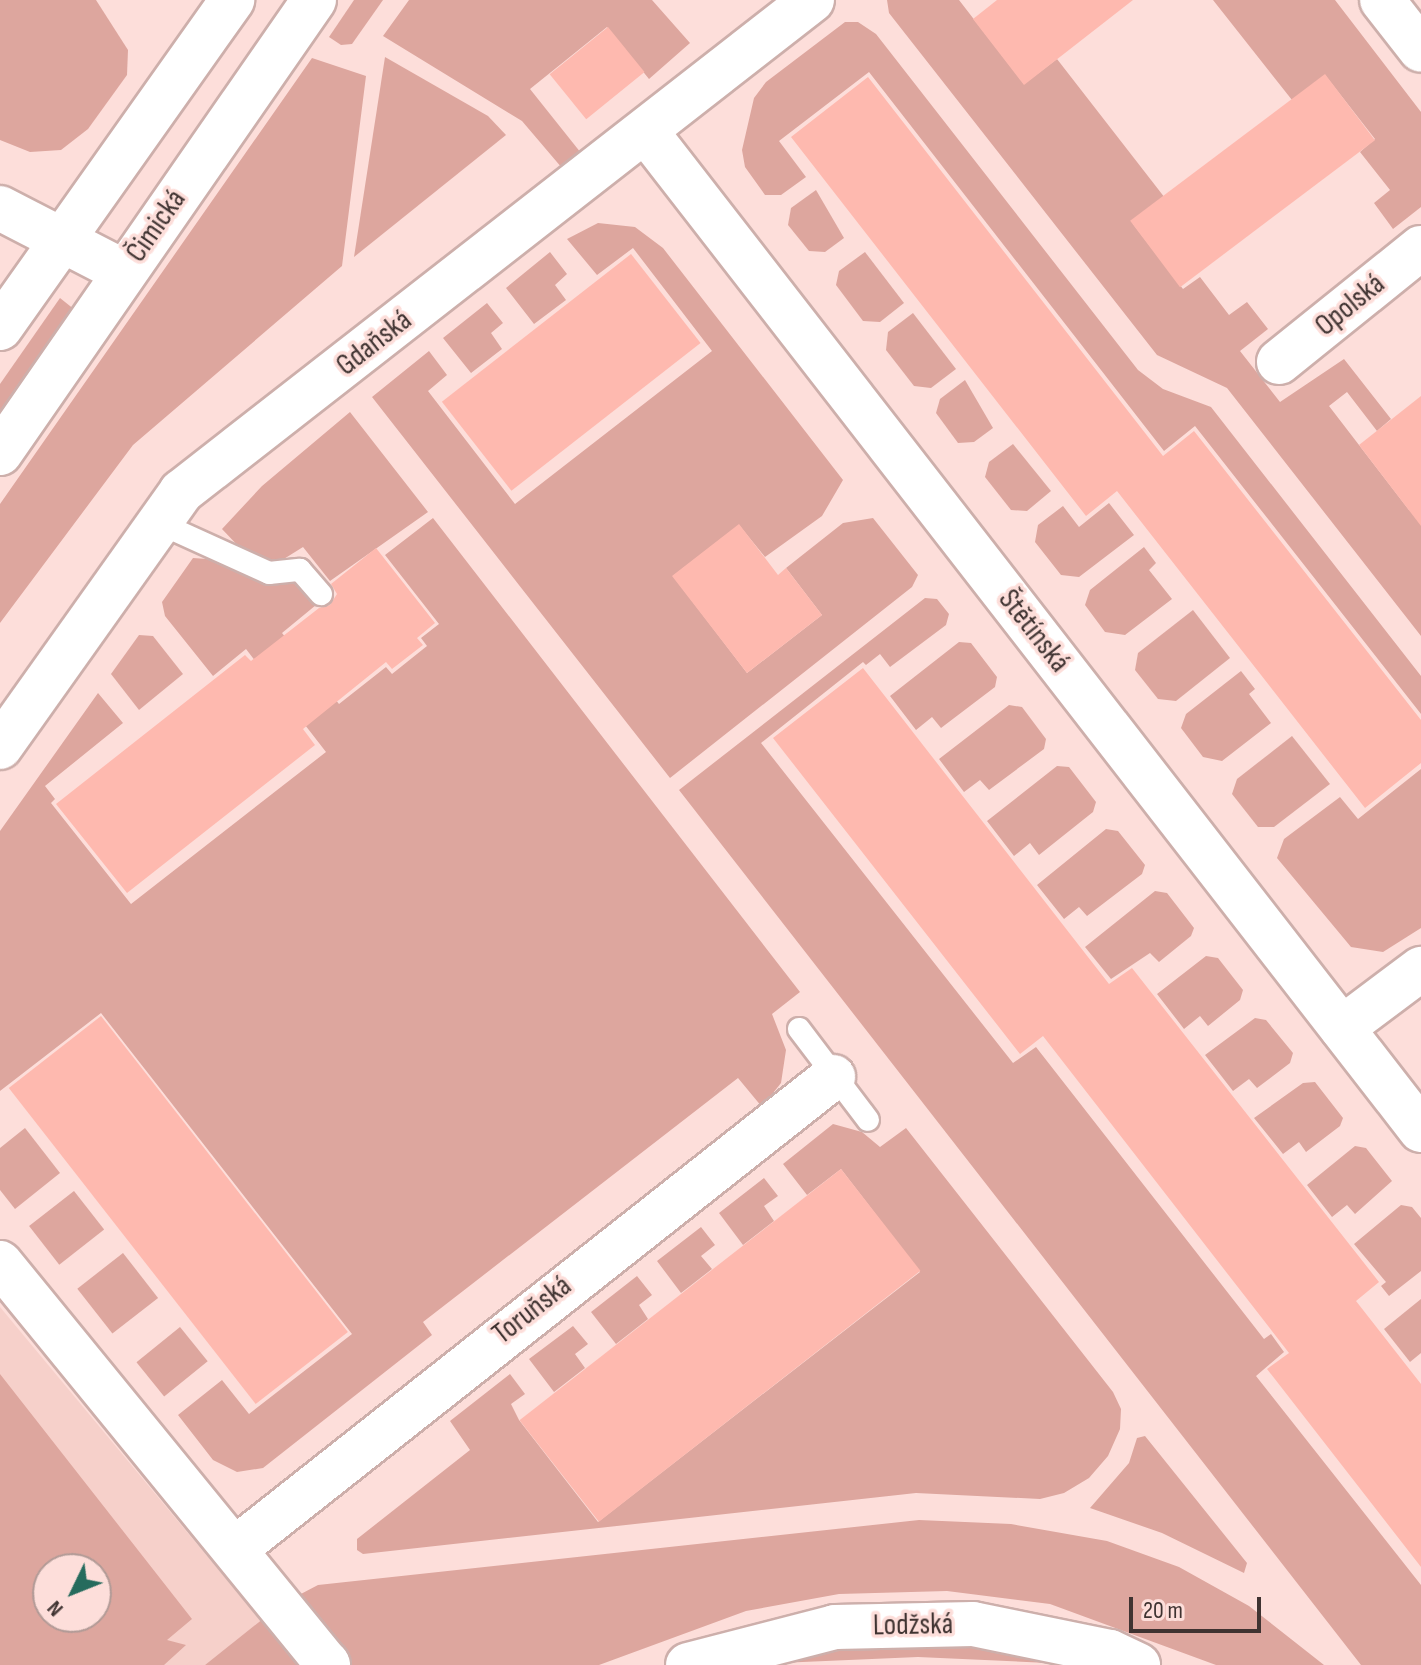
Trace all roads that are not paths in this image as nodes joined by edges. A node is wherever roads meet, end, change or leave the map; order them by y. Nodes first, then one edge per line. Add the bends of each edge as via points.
1 (232, 0) edge
2 (314, 0) edge
3 (812, 0) edge
4 (1382, 0) edge
5 (1421, 50) edge
6 (647, 133) junction
7 (0, 208) edge
8 (62, 238) junction
9 (1421, 248) edge
10 (124, 272) junction
11 (0, 328) edge
12 (1279, 362) dead end
13 (0, 453) edge
14 (159, 523) junction
15 (321, 594) dead end
16 (0, 747) edge
17 (1421, 969) edge
18 (1342, 1028) junction
19 (799, 1029) dead end
20 (833, 1077) junction
21 (868, 1120) dead end
22 (1421, 1130) edge
23 (0, 1263) edge
24 (235, 1549) junction
25 (327, 1664) edge
26 (688, 1665) edge
27 (1138, 1665) edge

1 - 8 street
2 - 10 street, Čimická
3 - 6 street, Gdaňská
4 - 5 street
6 - 14 street, Gdaňská via 181,492
6 - 18 street, Štětínská
7 - 8 street
8 - 10 street
8 - 11 street
9 - 12 street, Opolská
10 - 13 street, Čimická
14 - 15 lane via 269,573 300,570
14 - 16 street, Gdaňská
17 - 18 street
18 - 22 street, Štětínská
19 - 20 lane
20 - 21 lane
20 - 24 street, Toruňská
23 - 24 street
24 - 25 street
26 - 27 street, Lodžská via 835,1627 973,1624 1110,1652

